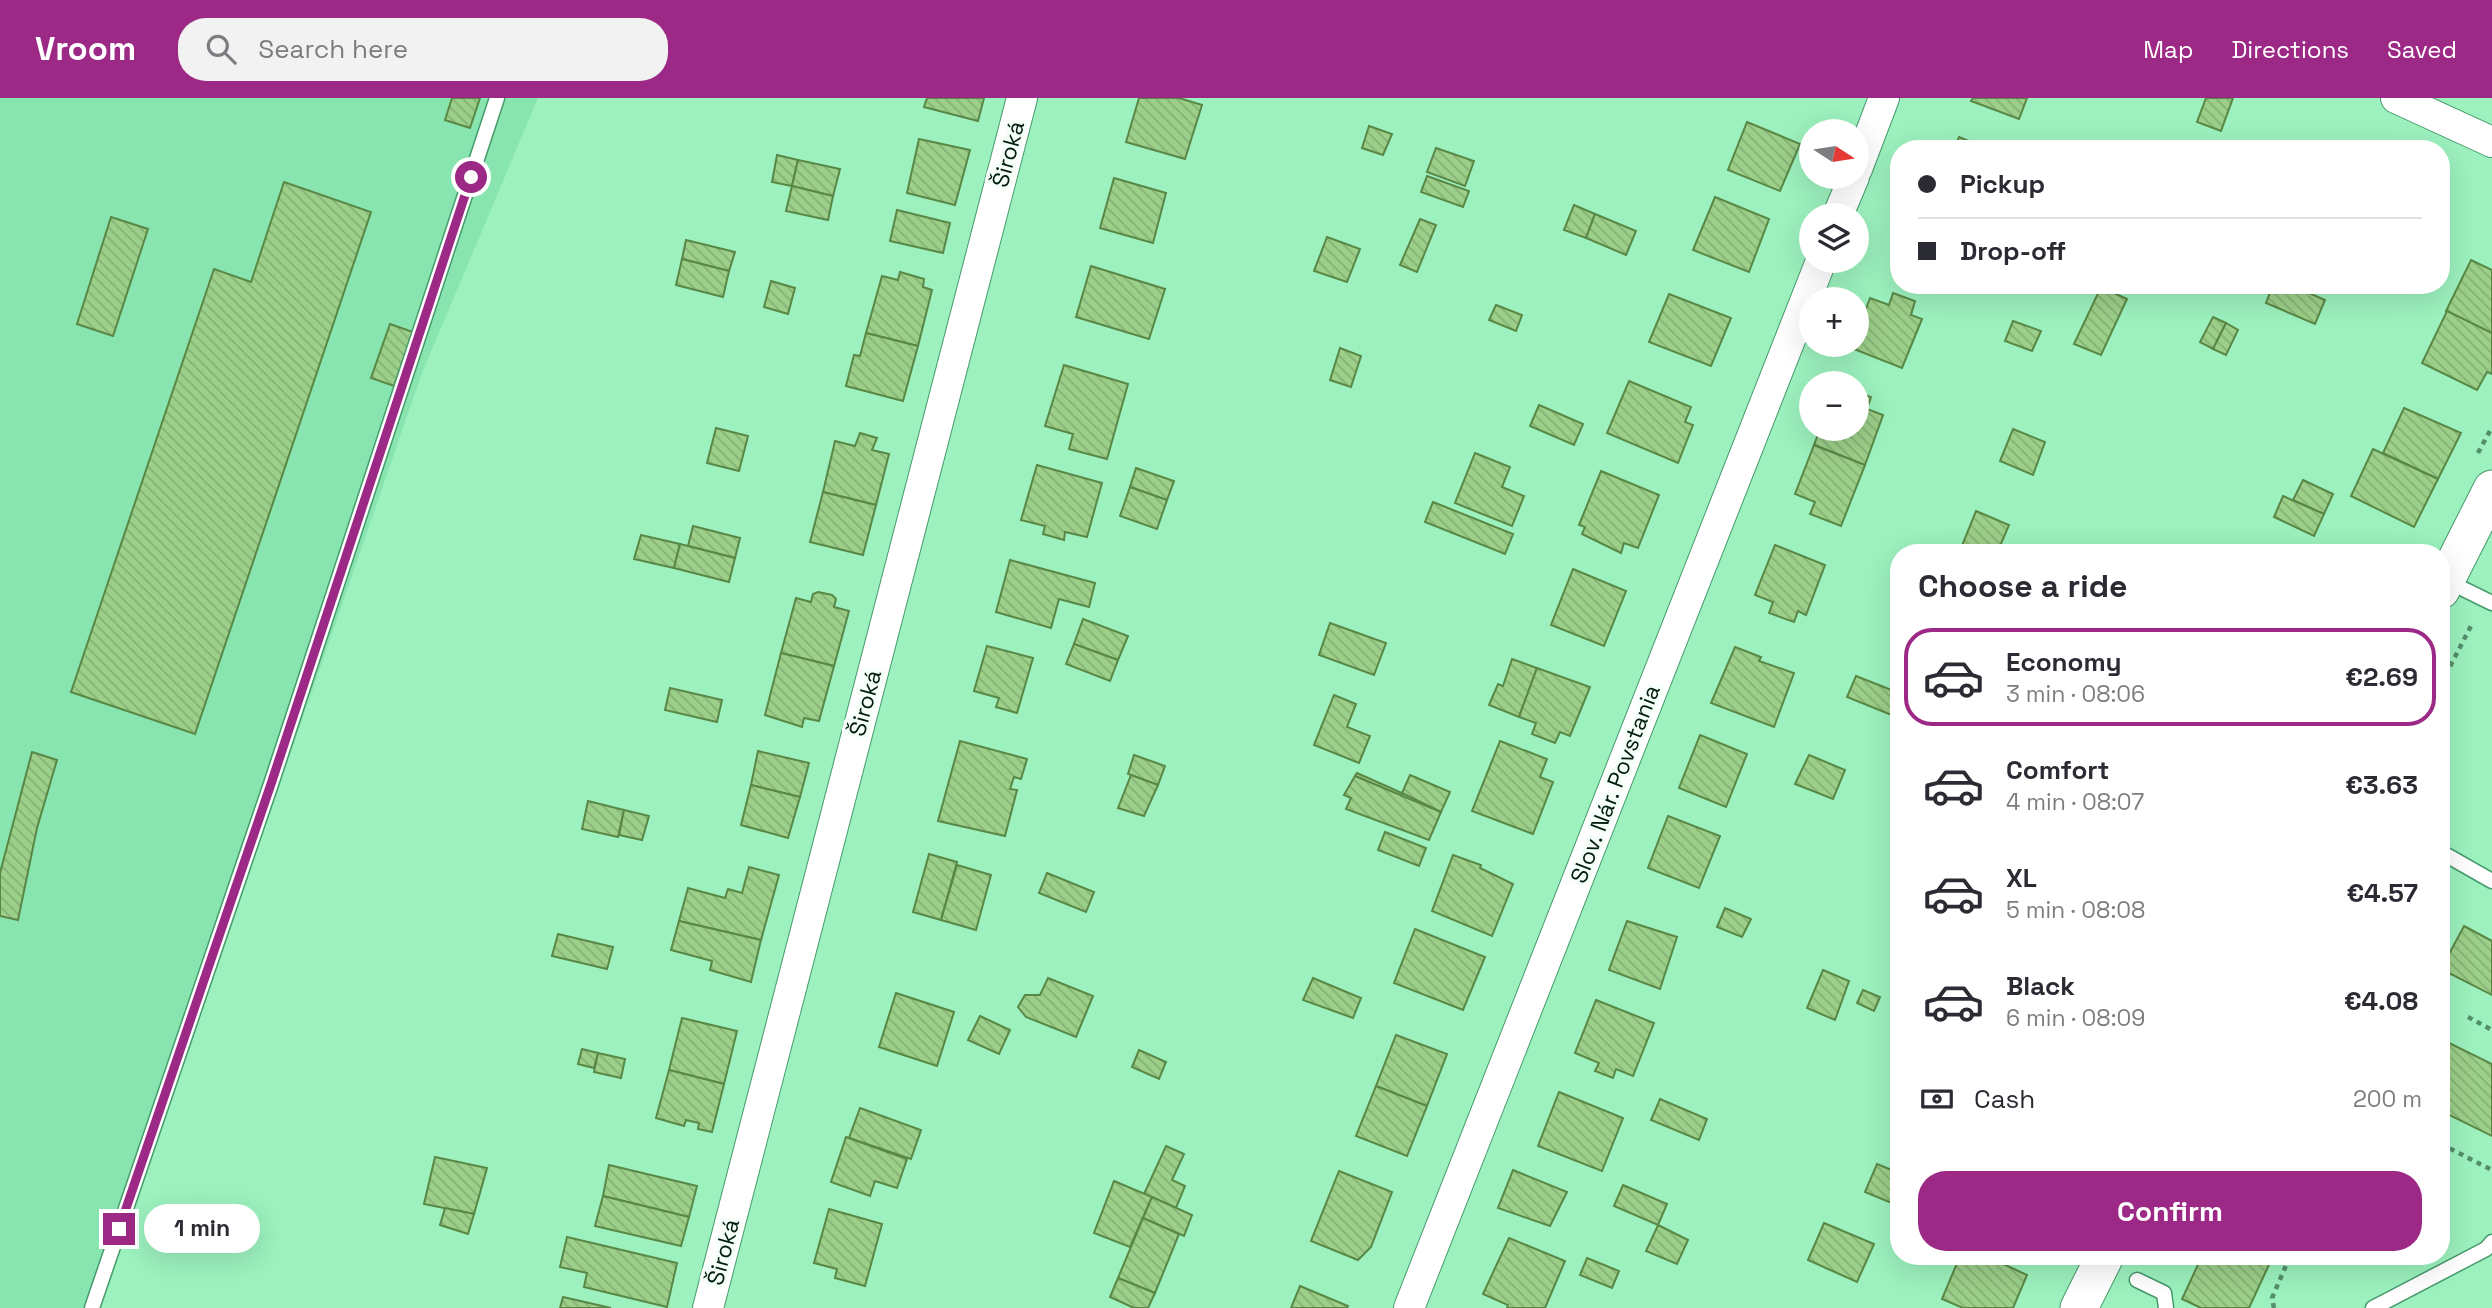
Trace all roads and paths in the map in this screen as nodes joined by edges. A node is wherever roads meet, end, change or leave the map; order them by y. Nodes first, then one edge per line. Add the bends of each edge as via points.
1 (496, 98) edge
2 (1023, 98) edge
3 (1884, 98) edge
4 (2396, 98) edge
5 (1869, 137) edge
6 (2492, 142) edge
7 (1816, 273) edge
8 (2492, 489) edge
9 (2450, 574) edge
10 (2450, 588) edge
11 (2489, 601) edge
12 (2450, 668) edge
13 (2450, 857) edge
14 (2492, 881) edge
15 (2468, 1017) dead end
16 (2492, 1030) edge
17 (2450, 1149) edge
18 (2492, 1170) edge
19 (2492, 1242) edge
20 (2101, 1265) edge
21 (2286, 1265) edge
22 (2137, 1280) dead end
23 (92, 1308) edge
24 (708, 1308) edge
25 (1409, 1308) edge
26 (2080, 1308) edge
27 (2166, 1308) edge
28 (2274, 1308) edge
29 (2373, 1308) edge

1 - 23 lane via 271,784
2 - 24 street, Široká
3 - 5 street
4 - 6 street
7 - 25 street, Slov. Nár. Povstania
8 - 9 street
10 - 11 lane
11 - 12 path
13 - 14 lane
15 - 16 path
17 - 18 path
19 - 29 lane
20 - 26 street
21 - 28 path via 2272,1298
22 - 27 lane via 2164,1293

